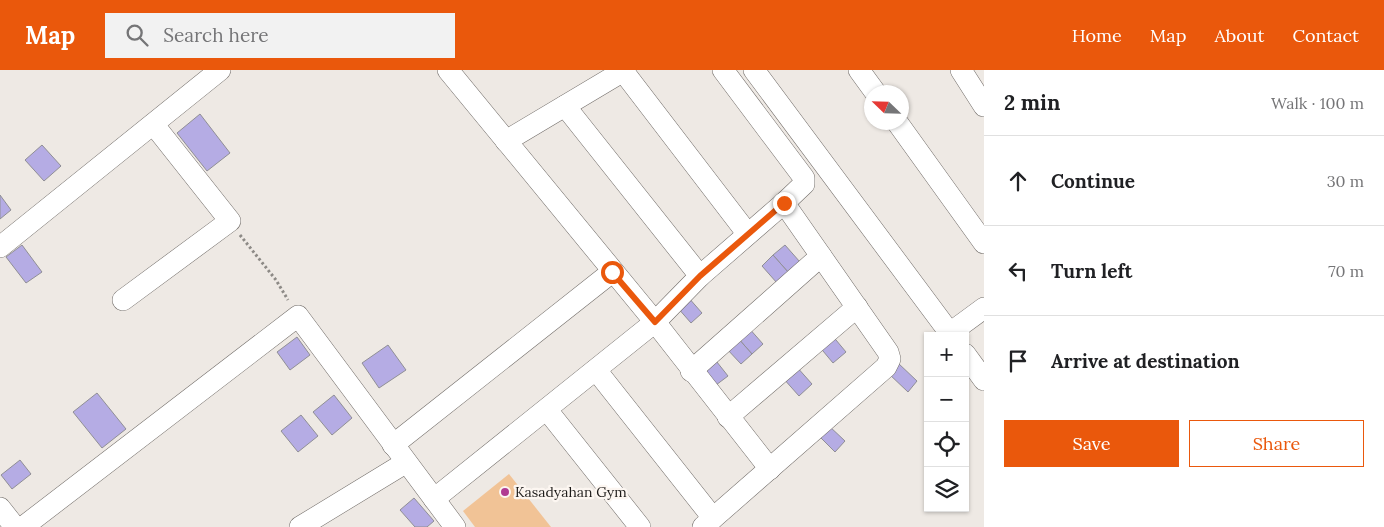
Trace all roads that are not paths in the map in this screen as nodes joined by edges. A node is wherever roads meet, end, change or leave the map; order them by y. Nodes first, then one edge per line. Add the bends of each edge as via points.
1 (220, 70) edge
2 (448, 70) edge
3 (723, 70) edge
4 (754, 70) edge
5 (859, 70) edge
6 (961, 70) edge
7 (624, 71) edge
8 (870, 85) edge
9 (565, 106) junction
10 (984, 106) edge
11 (154, 125) junction
12 (903, 130) edge
13 (506, 141) junction
14 (784, 203) junction
15 (747, 233) junction
16 (984, 243) edge
17 (0, 247) edge
18 (821, 256) junction
19 (612, 272) junction
20 (700, 276) junction
21 (123, 300) dead end
22 (857, 307) junction
23 (984, 308) edge
24 (655, 322) junction
25 (950, 332) edge
26 (954, 332) edge
27 (969, 359) edge
28 (596, 370) junction
29 (691, 371) junction
30 (984, 380) edge
31 (547, 410) junction
32 (728, 417) junction
33 (394, 445) junction
34 (405, 463) junction
35 (770, 469) junction
36 (434, 499) junction
37 (0, 508) edge
38 (708, 523) edge
39 (451, 526) edge
40 (15, 527) edge
41 (23, 527) edge
42 (300, 527) edge
43 (640, 527) edge

1 - 11 street
2 - 13 street
3 - 14 street via 804,178 804,184
4 - 25 street
5 - 8 street
6 - 10 street
7 - 9 street
7 - 15 street
9 - 13 street
9 - 20 street
11 - 17 street
11 - 21 street via 230,221
12 - 16 street
13 - 19 street
14 - 15 street
14 - 18 street
15 - 20 street
18 - 22 street
18 - 29 street
19 - 24 street
19 - 33 street
20 - 24 street
22 - 32 street
22 - 35 street via 888,352 890,359 886,367
23 - 26 street
24 - 28 street
24 - 29 street
27 - 30 street
28 - 31 street
28 - 38 street
29 - 32 street
31 - 36 street
31 - 43 street
32 - 35 street
33 - 34 street
33 - 41 street via 298,316
34 - 36 street
34 - 42 street
35 - 38 street
36 - 39 street
37 - 40 street

